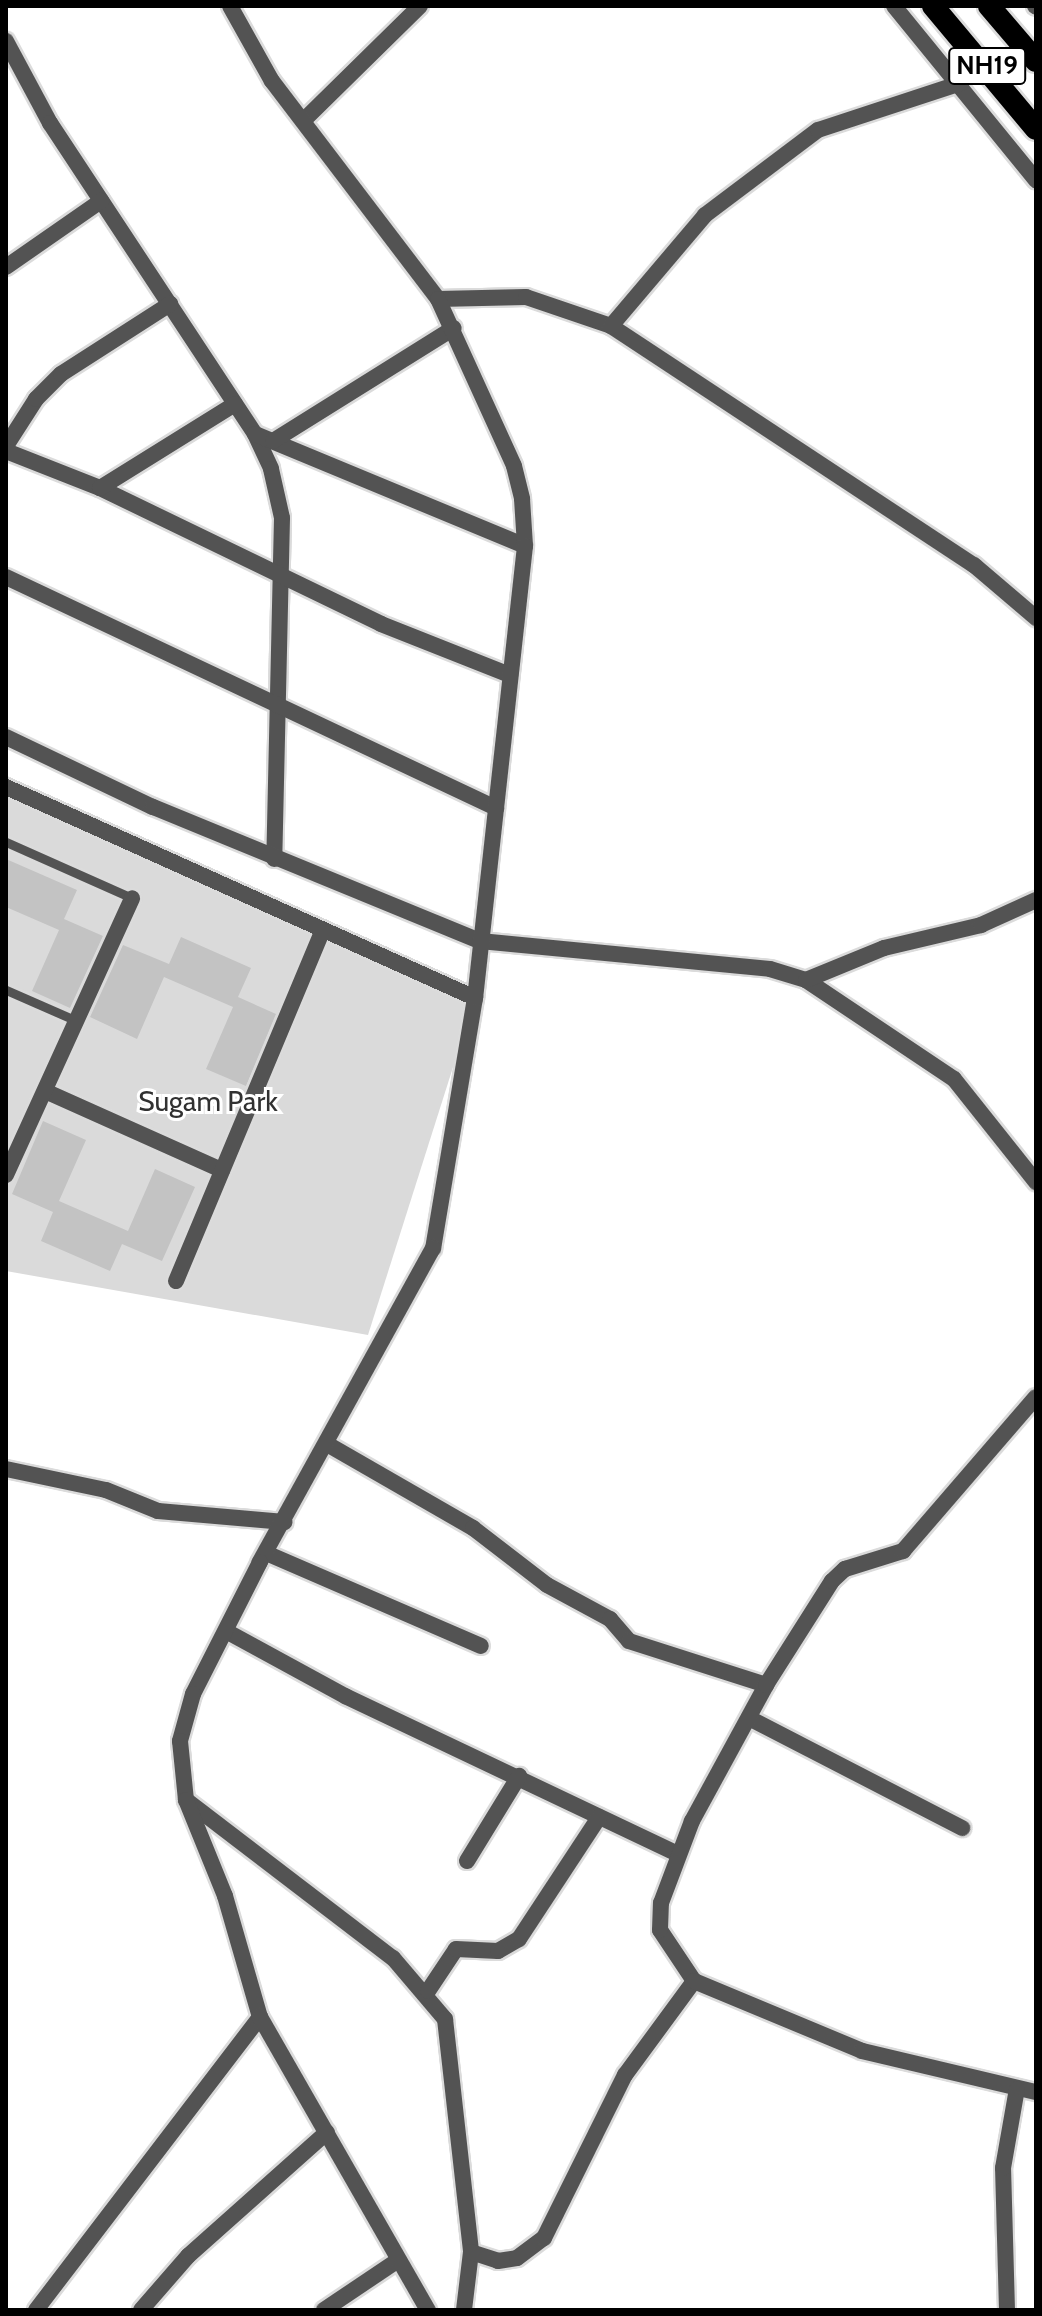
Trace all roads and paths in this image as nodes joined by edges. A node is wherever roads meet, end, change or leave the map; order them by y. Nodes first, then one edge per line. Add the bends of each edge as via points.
1 (230, 6) edge
2 (420, 6) edge
3 (894, 6) edge
4 (933, 6) edge
5 (989, 6) edge
6 (6, 41) edge
7 (1036, 61) edge
8 (961, 83) junction
9 (303, 121) junction
10 (1036, 129) edge
11 (1036, 180) edge
12 (101, 201) junction
13 (6, 267) edge
14 (438, 299) junction
15 (170, 304) junction
16 (611, 326) junction
17 (454, 328) junction
18 (235, 404) junction
19 (255, 434) junction
20 (273, 441) junction
21 (6, 449) edge
22 (100, 488) junction
23 (525, 546) junction
24 (282, 574) junction
25 (6, 577) edge
26 (1036, 618) edge
27 (510, 675) junction
28 (274, 705) junction
29 (6, 737) edge
30 (6, 787) edge
31 (496, 808) junction
32 (6, 842) edge
33 (274, 859) junction
34 (132, 898) joint
35 (1036, 900) edge
36 (323, 930) junction
37 (480, 941) junction
38 (806, 980) junction
39 (6, 990) edge
40 (475, 998) junction
41 (77, 1021) junction
42 (45, 1091) junction
43 (222, 1170) junction
44 (6, 1175) edge
45 (1036, 1182) edge
46 (176, 1281) dead end
47 (1036, 1397) edge
48 (327, 1444) junction
49 (6, 1469) edge
50 (285, 1522) junction
51 (266, 1553) junction
52 (226, 1631) junction
53 (481, 1646) dead end
54 (766, 1685) junction
55 (749, 1718) junction
56 (519, 1776) junction
57 (186, 1800) junction
58 (599, 1817) junction
59 (962, 1828) dead end
60 (678, 1854) junction
61 (467, 1861) dead end
62 (694, 1981) junction
63 (428, 1991) junction
64 (260, 2017) junction
65 (1017, 2089) junction
66 (1036, 2092) edge
67 (327, 2132) junction
68 (471, 2252) junction
69 (398, 2260) junction
70 (36, 2310) edge
71 (141, 2310) edge
72 (324, 2310) edge
73 (428, 2310) edge
74 (464, 2310) edge
75 (1007, 2310) edge

1 - 9 street via 272,81
2 - 9 street
3 - 8 street
4 - 10 highway, NH19
5 - 7 highway, NH19
6 - 12 street
8 - 11 street
8 - 16 street via 818,130 705,215
9 - 14 street
12 - 13 street
12 - 15 street
14 - 16 street via 526,297
14 - 17 street
15 - 18 street
15 - 21 street via 61,374 36,399
16 - 26 street via 974,565
17 - 20 street
17 - 23 street via 514,466
18 - 19 street
18 - 22 street
19 - 20 street
19 - 24 street via 282,518
20 - 23 street
21 - 22 street
22 - 24 street
23 - 27 street
24 - 27 street via 381,624
24 - 28 street
25 - 28 street
27 - 31 street
28 - 31 street
28 - 33 street
29 - 33 street
30 - 36 street
31 - 37 street
32 - 34 lane
33 - 37 street
34 - 41 street
35 - 38 street via 981,925 884,948
36 - 40 street
36 - 43 street
37 - 38 street via 770,969
37 - 40 street
38 - 45 street via 954,1079
39 - 41 lane
40 - 48 street via 433,1248
41 - 42 street
42 - 43 street
42 - 44 street
43 - 46 street
47 - 54 street via 903,1551 845,1569 832,1581
48 - 50 street
48 - 54 street via 473,1528 547,1585 610,1619 629,1641
49 - 50 street via 106,1490 158,1511
50 - 51 street
51 - 52 street
51 - 53 street
52 - 56 street via 345,1696
52 - 57 street via 193,1694 180,1741
54 - 55 street
55 - 59 street
55 - 60 street
56 - 58 street
56 - 61 street
57 - 63 street via 352,1925
57 - 64 street via 225,1896
58 - 60 street
58 - 63 street via 519,1939 498,1951 456,1949
60 - 62 street via 661,1903 660,1930
62 - 65 street via 862,2051
62 - 68 street via 625,2075 544,2238 517,2258 498,2261
63 - 68 street via 452,2045
64 - 67 street
64 - 70 street
65 - 66 street
65 - 75 street via 1003,2168
67 - 69 street
67 - 71 street via 188,2256
68 - 74 street
69 - 72 street
69 - 73 street

